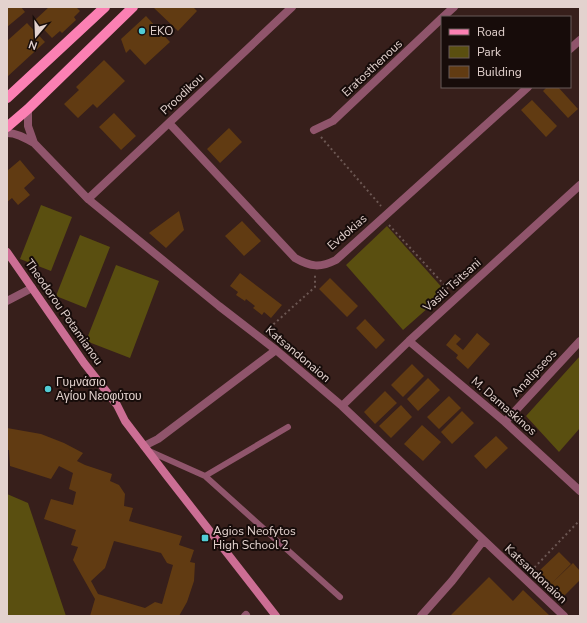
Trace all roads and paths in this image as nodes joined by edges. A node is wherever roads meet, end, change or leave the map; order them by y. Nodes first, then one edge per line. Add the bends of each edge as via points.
1 (105, 7) edge
2 (134, 7) edge
3 (292, 7) edge
4 (454, 7) edge
5 (445, 16) edge
6 (441, 20) edge
7 (580, 40) edge
8 (571, 48) edge
9 (527, 88) edge
10 (7, 98) edge
11 (28, 109) junction
12 (168, 123) junction
13 (7, 127) edge
14 (314, 130) joint
15 (7, 133) edge
16 (34, 142) junction
17 (580, 185) edge
18 (88, 199) junction
19 (385, 215) junction
20 (7, 252) edge
21 (315, 266) junction
22 (32, 288) junction
23 (456, 298) junction
24 (7, 301) edge
25 (259, 337) junction
26 (409, 341) junction
27 (580, 341) edge
28 (276, 350) junction
29 (342, 406) junction
30 (505, 422) junction
31 (288, 427) dead end
32 (146, 448) junction
33 (205, 476) junction
34 (580, 491) edge
35 (580, 520) edge
36 (484, 541) junction
37 (524, 579) junction
38 (340, 597) dead end
39 (276, 616) edge
40 (421, 616) edge
41 (564, 616) edge

1 - 10 main road
2 - 11 main road
3 - 12 street, Proodikou
4 - 5 street, Eratosthenous
6 - 14 street, Eratosthenous via 333,122
7 - 8 street
9 - 19 street, Evdokias
11 - 13 main road
11 - 16 street, Katsandonaion via 28,126
12 - 18 street, Proodikou
12 - 21 street via 295,258
14 - 19 path
15 - 16 street
16 - 18 street, Katsandonaion
17 - 23 street, Vasili Tsitsani
18 - 25 street, Katsandonaion
19 - 21 street, Evdokias via 336,260
19 - 23 path
20 - 22 main road, Theodorou Potamianou
21 - 25 path via 315,287
22 - 24 street
22 - 32 main road, Theodorou Potamianou
23 - 26 street, Vasili Tsitsani
25 - 28 street, Katsandonaion
26 - 29 street, Vasili Tsitsani
26 - 30 street, M. Damaskinos
27 - 30 street, Analipseos
28 - 29 street, Katsandonaion
28 - 32 street
29 - 36 street, Katsandonaion
30 - 34 street, M. Damaskinos
31 - 33 lane
32 - 33 lane
32 - 39 main road, Theodorou Potamianou
33 - 38 lane
35 - 37 path
36 - 37 street, Katsandonaion
36 - 40 street
37 - 41 street, Katsandonaion

